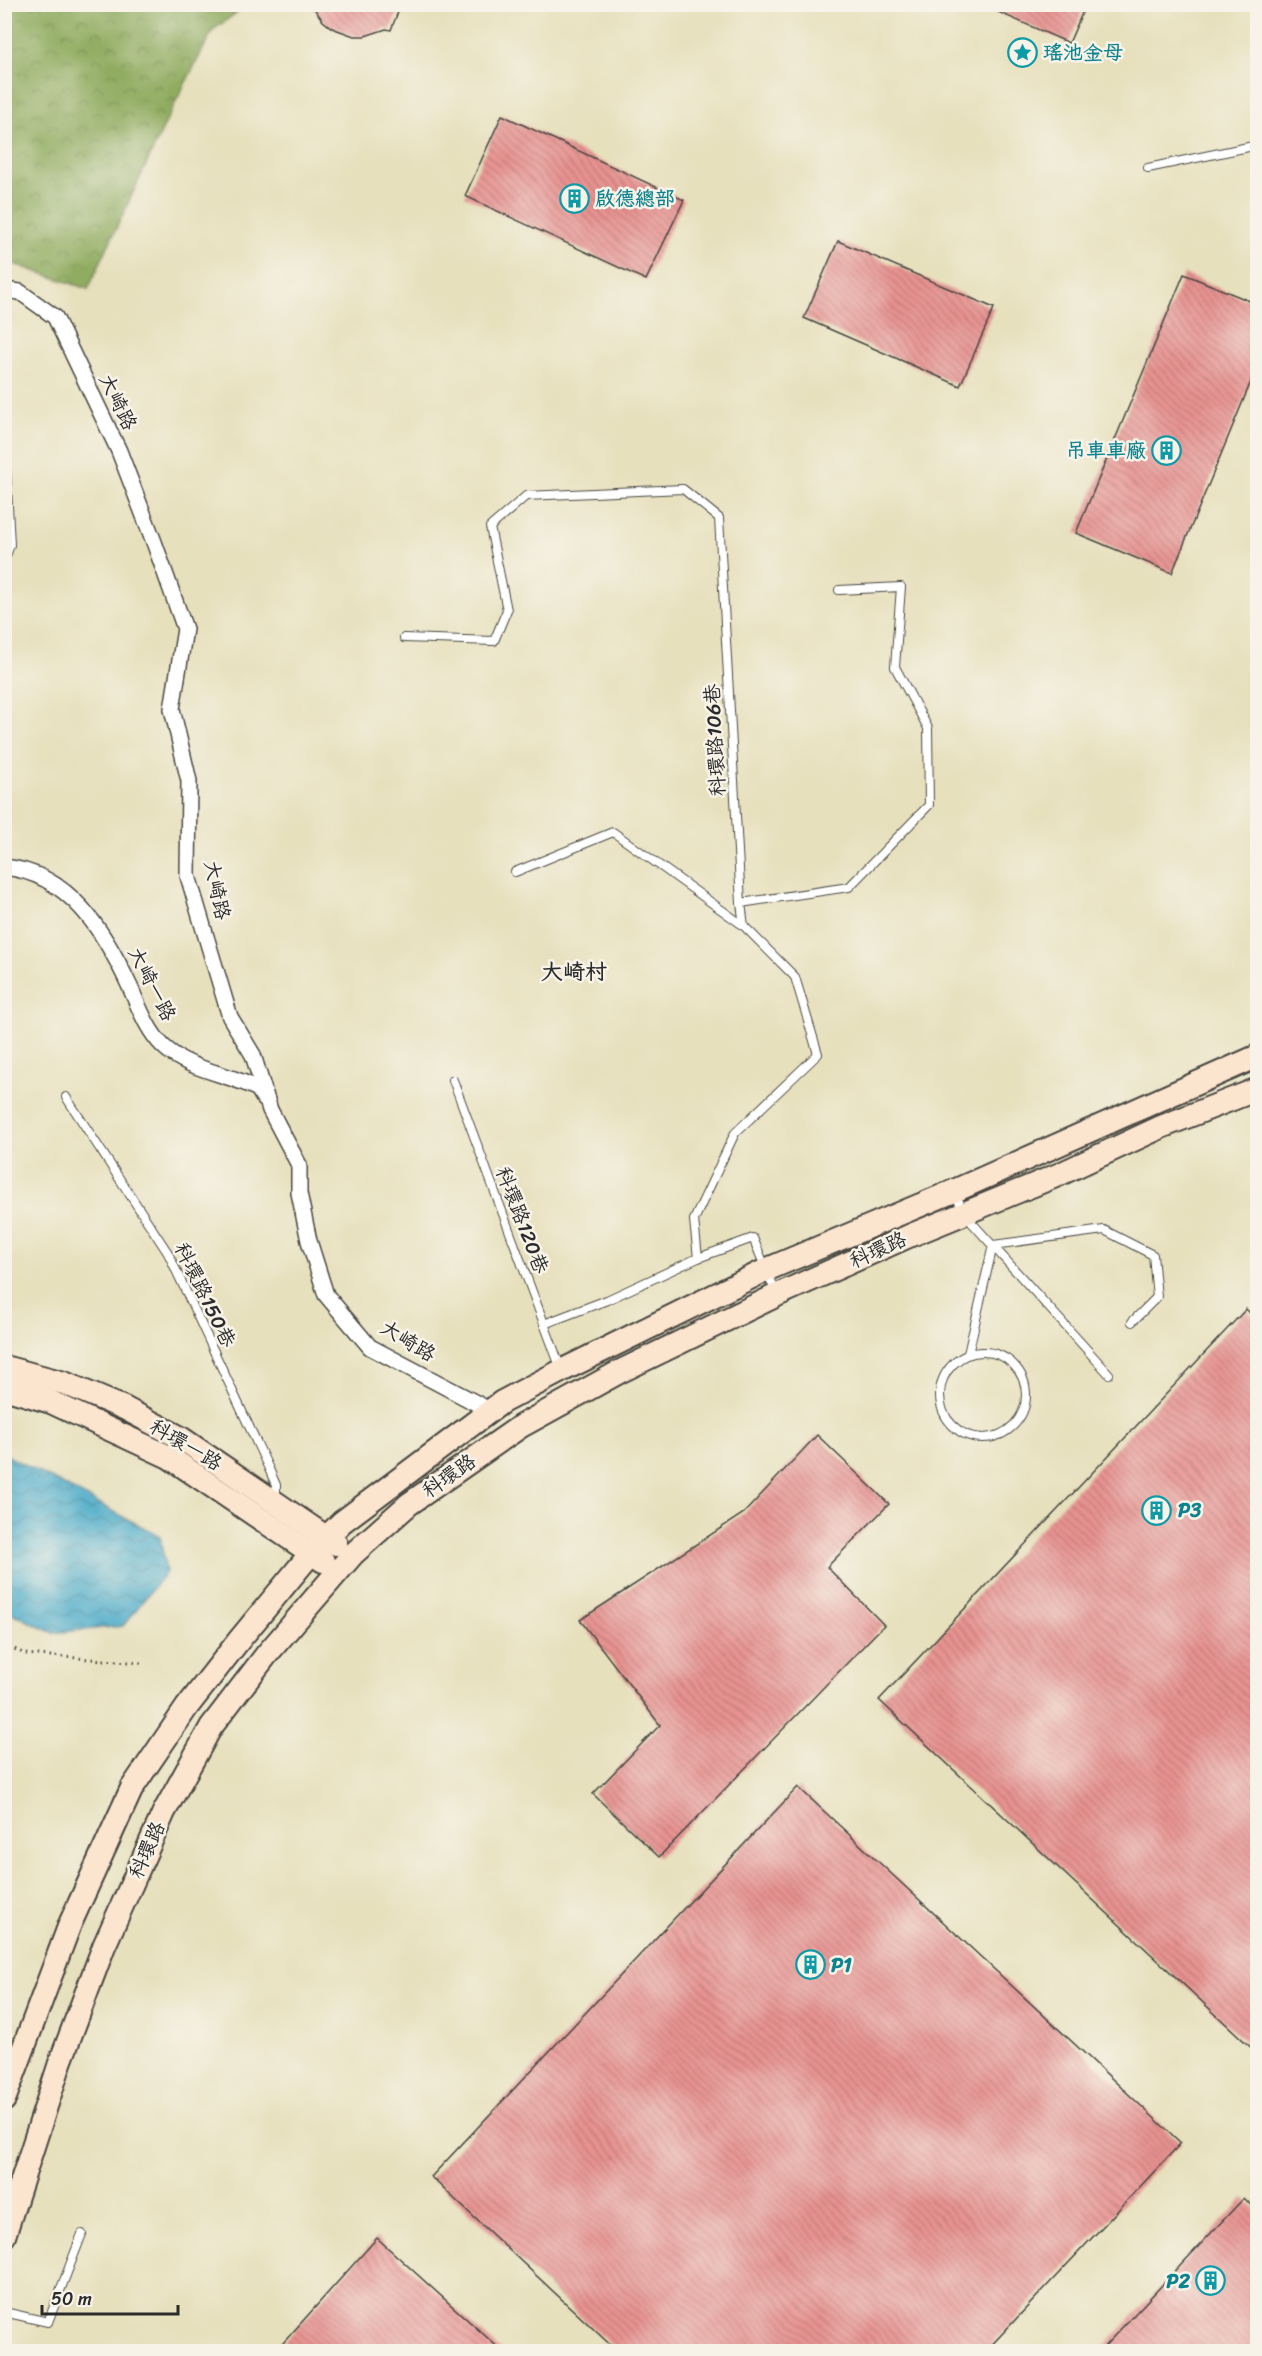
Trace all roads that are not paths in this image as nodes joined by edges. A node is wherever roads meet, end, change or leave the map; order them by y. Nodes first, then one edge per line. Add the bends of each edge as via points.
1 (1257, 144) edge
2 (1148, 168) dead end
3 (4, 290) edge
4 (4, 429) edge
5 (4, 561) edge
6 (840, 590) dead end
7 (404, 638) dead end
8 (4, 867) edge
9 (515, 872) dead end
10 (741, 903) junction
11 (744, 926) junction
12 (1257, 1056) edge
13 (453, 1080) dead end
14 (1257, 1089) edge
15 (66, 1097) dead end
16 (270, 1110) junction
17 (954, 1191) junction
18 (964, 1214) junction
19 (993, 1245) junction
20 (698, 1258) junction
21 (768, 1269) junction
22 (777, 1295) junction
23 (1132, 1323) dead end
24 (544, 1324) junction
25 (968, 1354) junction
26 (4, 1367) edge
27 (561, 1371) junction
28 (1109, 1374) dead end
29 (4, 1388) edge
30 (491, 1412) junction
31 (271, 1513) junction
32 (319, 1545) junction
33 (353, 1554) junction
34 (336, 1571) junction
35 (4, 2100) edge
36 (82, 2234) dead end
37 (4, 2236) edge
38 (4, 2312) edge

1 - 2 lane
3 - 16 street, 大崎路 via 20,292 55,317 119,451 185,629 172,709 189,780 189,876 230,1017 253,1055
4 - 5 lane via 10,545
6 - 10 lane via 901,587 895,667 928,728 928,805 849,887
7 - 10 lane, 科環路106巷 via 494,641 507,610 490,527 526,496 682,489 719,518
8 - 16 street, 大崎一路 via 53,882 80,905 104,937 148,1026 164,1047 186,1062 258,1089
9 - 11 lane via 613,832
10 - 11 lane, 科環路106巷
11 - 20 lane via 795,977 818,1054 735,1133 694,1220
12 - 17 street, 科環路
13 - 24 lane, 科環路120巷
14 - 18 street, 科環路
15 - 31 lane, 科環路150巷 via 168,1253 276,1485
16 - 30 street, 大崎路 via 299,1165 299,1193 326,1295 370,1347
17 - 18 lane
17 - 21 street, 科環路
18 - 19 lane
18 - 22 street, 科環路
19 - 23 lane via 1104,1230 1153,1256 1157,1297
19 - 25 lane
19 - 28 lane
20 - 21 lane via 753,1238
20 - 24 lane
21 - 22 lane
21 - 27 street, 科環路
22 - 33 street, 科環路 via 619,1372 521,1426 410,1504
24 - 27 lane, 科環路120巷
25 - 25 lane via 945,1373 940,1387 944,1416 966,1435 980,1439 995,1437 1017,1421 1025,1402 1024,1382 1008,1360 982,1352
26 - 31 street, 科環一路 via 64,1383 181,1438
27 - 30 street, 科環路 via 502,1402
29 - 31 street, 科環一路 via 51,1402 169,1456
30 - 32 street, 科環路 via 394,1482
31 - 32 street, 科環一路
32 - 33 street, 科環一路
32 - 34 street, 科環一路
32 - 35 street, 科環路 via 187,1707 132,1788 70,1924
33 - 34 street, 科環路
34 - 37 street, 科環路 via 211,1727 164,1812 104,1946 60,2063
36 - 38 lane via 48,2322

